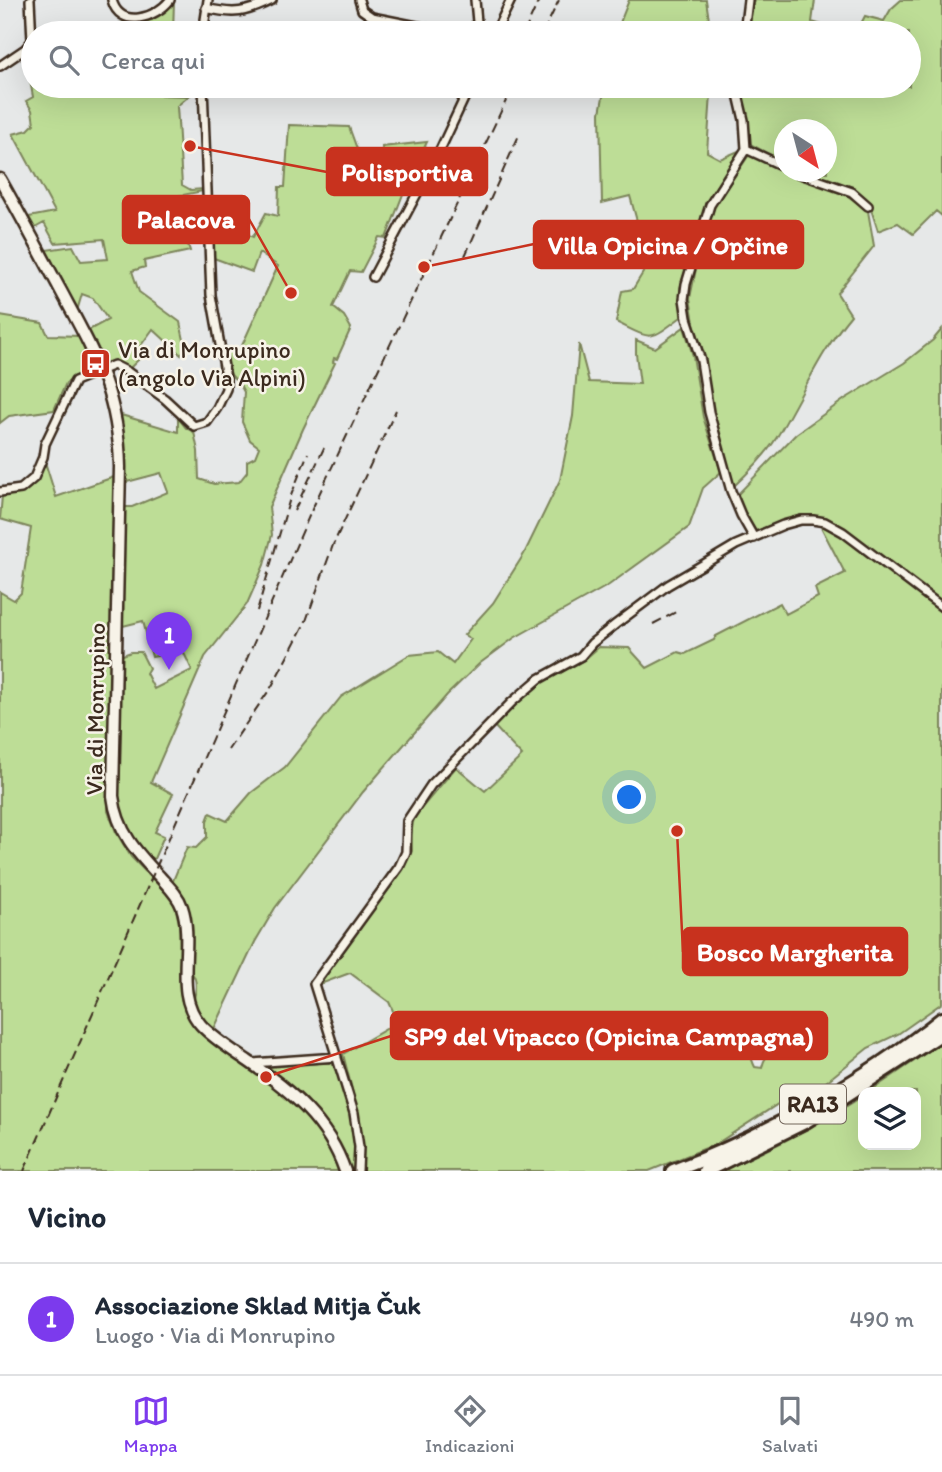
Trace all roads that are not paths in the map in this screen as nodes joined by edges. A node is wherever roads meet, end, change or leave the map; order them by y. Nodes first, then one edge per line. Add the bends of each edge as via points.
1 (30, 0) edge
2 (112, 0) edge
3 (170, 0) edge
4 (272, 0) edge
5 (359, 0) edge
6 (475, 0) edge
7 (511, 0) edge
8 (748, 0) edge
9 (206, 3) edge
10 (31, 21) edge
11 (204, 21) edge
12 (392, 21) edge
13 (477, 21) edge
14 (501, 21) edge
15 (745, 21) edge
16 (21, 52) edge
17 (0, 66) edge
18 (203, 98) edge
19 (464, 98) edge
20 (739, 98) edge
21 (746, 149) junction
22 (774, 162) edge
23 (0, 178) edge
24 (824, 182) edge
25 (868, 205) dead end
26 (373, 277) dead end
27 (102, 369) junction
28 (0, 492) edge
29 (754, 538) junction
30 (942, 607) edge
31 (942, 1019) edge
32 (942, 1033) edge
33 (337, 1057) junction
34 (251, 1063) junction
35 (345, 1171) edge
36 (358, 1171) edge
37 (673, 1171) edge
38 (705, 1171) edge

1 - 10 street
2 - 3 street via 118,12 135,18 154,15
4 - 9 street via 240,13 223,13
5 - 12 street via 362,10 372,17
6 - 13 street
7 - 14 street
8 - 15 street
9 - 11 street
16 - 17 street
18 - 27 street via 211,295 226,378 223,399 207,422 194,426 128,372 114,365
19 - 26 street
20 - 21 street
21 - 22 street
21 - 29 street via 710,205 684,299 731,491
23 - 27 main road, Via di Monrupino
24 - 25 street via 852,192
27 - 28 street via 72,385 34,478 20,489
27 - 34 main road, Via di Monrupino via 120,447 116,813 130,844 181,903 190,1008 212,1035
29 - 30 street via 794,521 825,523
29 - 33 street via 668,585 581,656 539,679 431,785 410,814 400,867 314,984
31 - 37 highway, RA13 via 802,1111
32 - 38 highway, RA13 via 806,1121
33 - 34 street
33 - 36 street via 357,1125
34 - 35 main road, Via di Monrupino via 303,1102 329,1136

